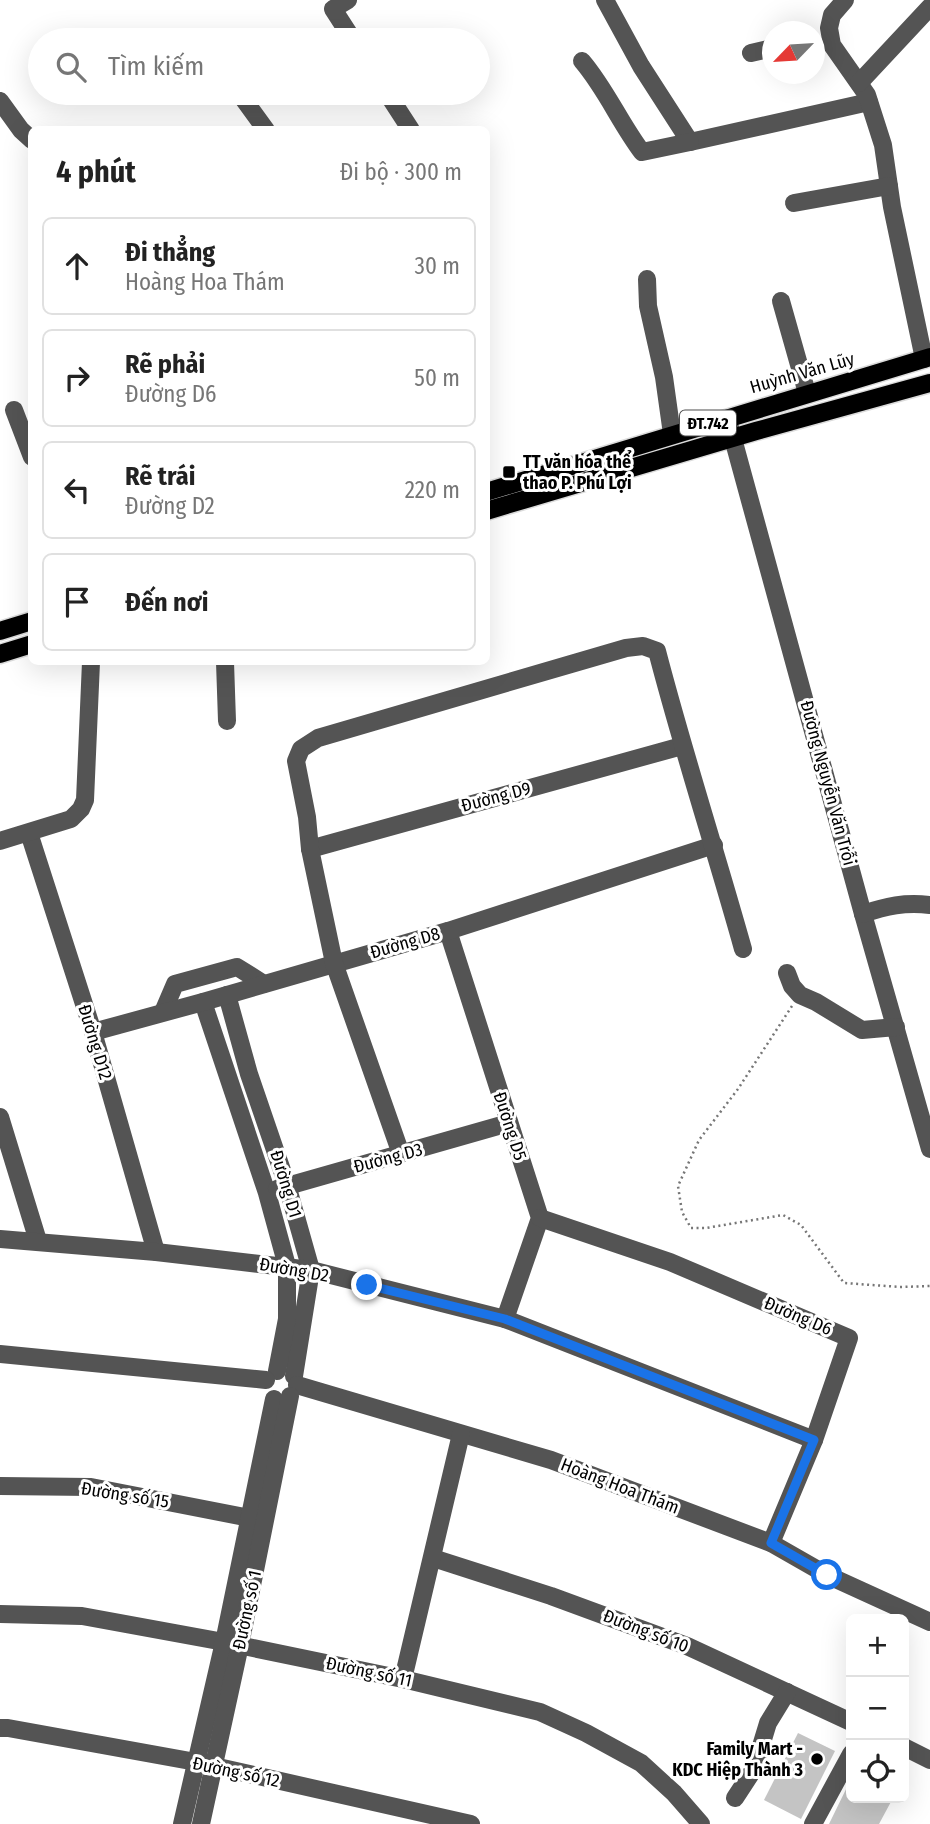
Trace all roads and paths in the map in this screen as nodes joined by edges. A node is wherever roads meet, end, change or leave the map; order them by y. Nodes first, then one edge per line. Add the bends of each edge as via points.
1 (605, 0) edge
2 (845, 0) edge
3 (336, 3) edge
4 (930, 7) edge
5 (347, 28) edge
6 (825, 30) edge
7 (825, 39) edge
8 (762, 50) edge
9 (751, 53) dead end
10 (582, 61) dead end
11 (859, 83) junction
12 (0, 101) edge
13 (869, 102) junction
14 (248, 105) edge
15 (395, 105) edge
16 (263, 126) edge
17 (408, 126) edge
18 (28, 136) edge
19 (690, 142) junction
20 (889, 186) junction
21 (794, 203) dead end
22 (647, 279) dead end
23 (780, 301) dead end
24 (927, 358) edge
25 (930, 383) edge
26 (807, 393) junction
27 (14, 410) dead end
28 (727, 418) junction
29 (672, 434) junction
30 (734, 438) junction
31 (28, 447) edge
32 (490, 491) edge
33 (490, 510) edge
34 (28, 622) edge
35 (0, 631) edge
36 (28, 646) edge
37 (0, 654) edge
38 (91, 665) edge
39 (225, 665) edge
40 (227, 722) dead end
41 (682, 746) junction
42 (29, 833) junction
43 (0, 841) edge
44 (714, 845) junction
45 (310, 849) junction
46 (930, 905) edge
47 (863, 914) junction
48 (448, 930) junction
49 (743, 949) dead end
50 (334, 963) junction
51 (787, 972) dead end
52 (264, 984) junction
53 (227, 995) junction
54 (800, 995) junction
55 (203, 1002) junction
56 (163, 1012) junction
57 (897, 1027) junction
58 (93, 1032) junction
59 (249, 1074) junction
60 (231, 1082) junction
61 (0, 1117) edge
62 (509, 1123) junction
63 (930, 1149) edge
64 (401, 1154) junction
65 (288, 1185) junction
66 (267, 1193) junction
67 (540, 1218) junction
68 (0, 1239) edge
69 (38, 1241) junction
70 (156, 1252) junction
71 (287, 1266) junction
72 (312, 1270) junction
73 (930, 1286) edge
74 (505, 1319) junction
75 (0, 1354) edge
76 (283, 1385) junction
77 (461, 1434) junction
78 (814, 1440) junction
79 (0, 1486) edge
80 (250, 1518) junction
81 (771, 1543) junction
82 (433, 1558) junction
83 (0, 1614) edge
84 (930, 1622) edge
85 (232, 1644) junction
86 (403, 1679) junction
87 (787, 1692) junction
88 (846, 1720) edge
89 (0, 1728) edge
90 (909, 1750) edge
91 (930, 1760) edge
92 (846, 1763) edge
93 (205, 1764) junction
94 (735, 1798) dead end
95 (182, 1824) edge
96 (201, 1824) edge
97 (471, 1824) edge
98 (701, 1824) edge
99 (813, 1824) edge

1 - 19 street
2 - 6 street
3 - 5 street
4 - 11 street
7 - 11 street
8 - 9 street
10 - 19 street via 642,152
11 - 13 street
12 - 18 street
13 - 19 street
13 - 20 street via 883,145
14 - 16 street
15 - 17 street
20 - 21 street
20 - 24 street
22 - 29 street
23 - 26 street
24 - 26 main road, Huỳnh Văn Lũy / ĐT.742
25 - 30 main road, ĐT.742
26 - 28 main road, Huỳnh Văn Lũy / ĐT.742
27 - 31 street
28 - 29 main road, Huỳnh Văn Lũy / ĐT.742
28 - 30 street, Đường Nguyễn Văn Trỗi
29 - 32 main road, Huỳnh Văn Lũy / ĐT.742
30 - 33 main road, ĐT.742
30 - 47 street, Đường Nguyễn Văn Trỗi
34 - 35 main road
36 - 37 main road
38 - 42 street via 85,800 71,819
39 - 40 street
41 - 44 street
41 - 45 street, Đường D9
41 - 45 street via 657,652 643,646 626,648 318,738 301,749 296,761
42 - 43 street
42 - 58 street, Đường D12
44 - 48 street, Đường D8
44 - 49 street
45 - 50 street
46 - 47 street via 899,904
47 - 57 street, Đường Nguyễn Văn Trỗi
48 - 50 street, Đường D8
48 - 62 street, Đường D5
50 - 52 street, Đường D8
50 - 64 street
51 - 54 street
52 - 53 street, Đường D8
52 - 56 street via 237,967 175,984
53 - 55 street, Đường D8
53 - 59 street, Đường D1
54 - 57 street via 863,1030
54 - 73 path via 699,1140 678,1186 682,1212 691,1228 783,1215 801,1225 844,1283
55 - 56 street, Đường D8
55 - 60 street, Đường D1
56 - 58 street, Đường D8
57 - 63 street, Đường Nguyễn Văn Trỗi
58 - 70 street, Đường D12
59 - 60 street
59 - 65 street, Đường D1
60 - 66 street, Đường D1
61 - 69 street
62 - 64 street, Đường D3
62 - 67 street, Đường D5
64 - 65 street, Đường D3
65 - 66 street, Đường D3
65 - 72 street, Đường D1
66 - 71 street, Đường D1
67 - 74 street
67 - 78 street, Đường D6 via 670,1262 849,1338
68 - 69 street, Đường D2
69 - 70 street, Đường D2
70 - 71 street, Đường D2
71 - 72 street, Đường D2
71 - 76 street, Đường D1
72 - 74 street, Đường D2
72 - 76 street, Đường D1
74 - 78 street, Đường D2
75 - 76 street, Hoàng Hoa Thám
76 - 77 street, Hoàng Hoa Thám
76 - 80 street, Đường số 1
76 - 85 street, Đường số 1
77 - 81 street, Hoàng Hoa Thám via 551,1460
77 - 82 street
78 - 81 street, Đường D6
79 - 80 street, Đường số 15 via 91,1487
80 - 85 street, Đường số 1
81 - 84 street, Hoàng Hoa Thám via 827,1575
82 - 86 street
82 - 87 street, Đường số 10 via 687,1646
83 - 85 street, Đường số 11 via 82,1616
85 - 86 street, Đường số 11
85 - 93 street, Đường số 1
86 - 98 street, Đường số 11 via 540,1712 586,1733 641,1763
87 - 88 street, Đường số 10
87 - 94 street via 768,1723 754,1769
89 - 93 street, Đường số 12
90 - 91 street
92 - 99 street
93 - 95 street, Đường số 1
93 - 96 street, Đường số 1
93 - 97 street, Đường số 12

